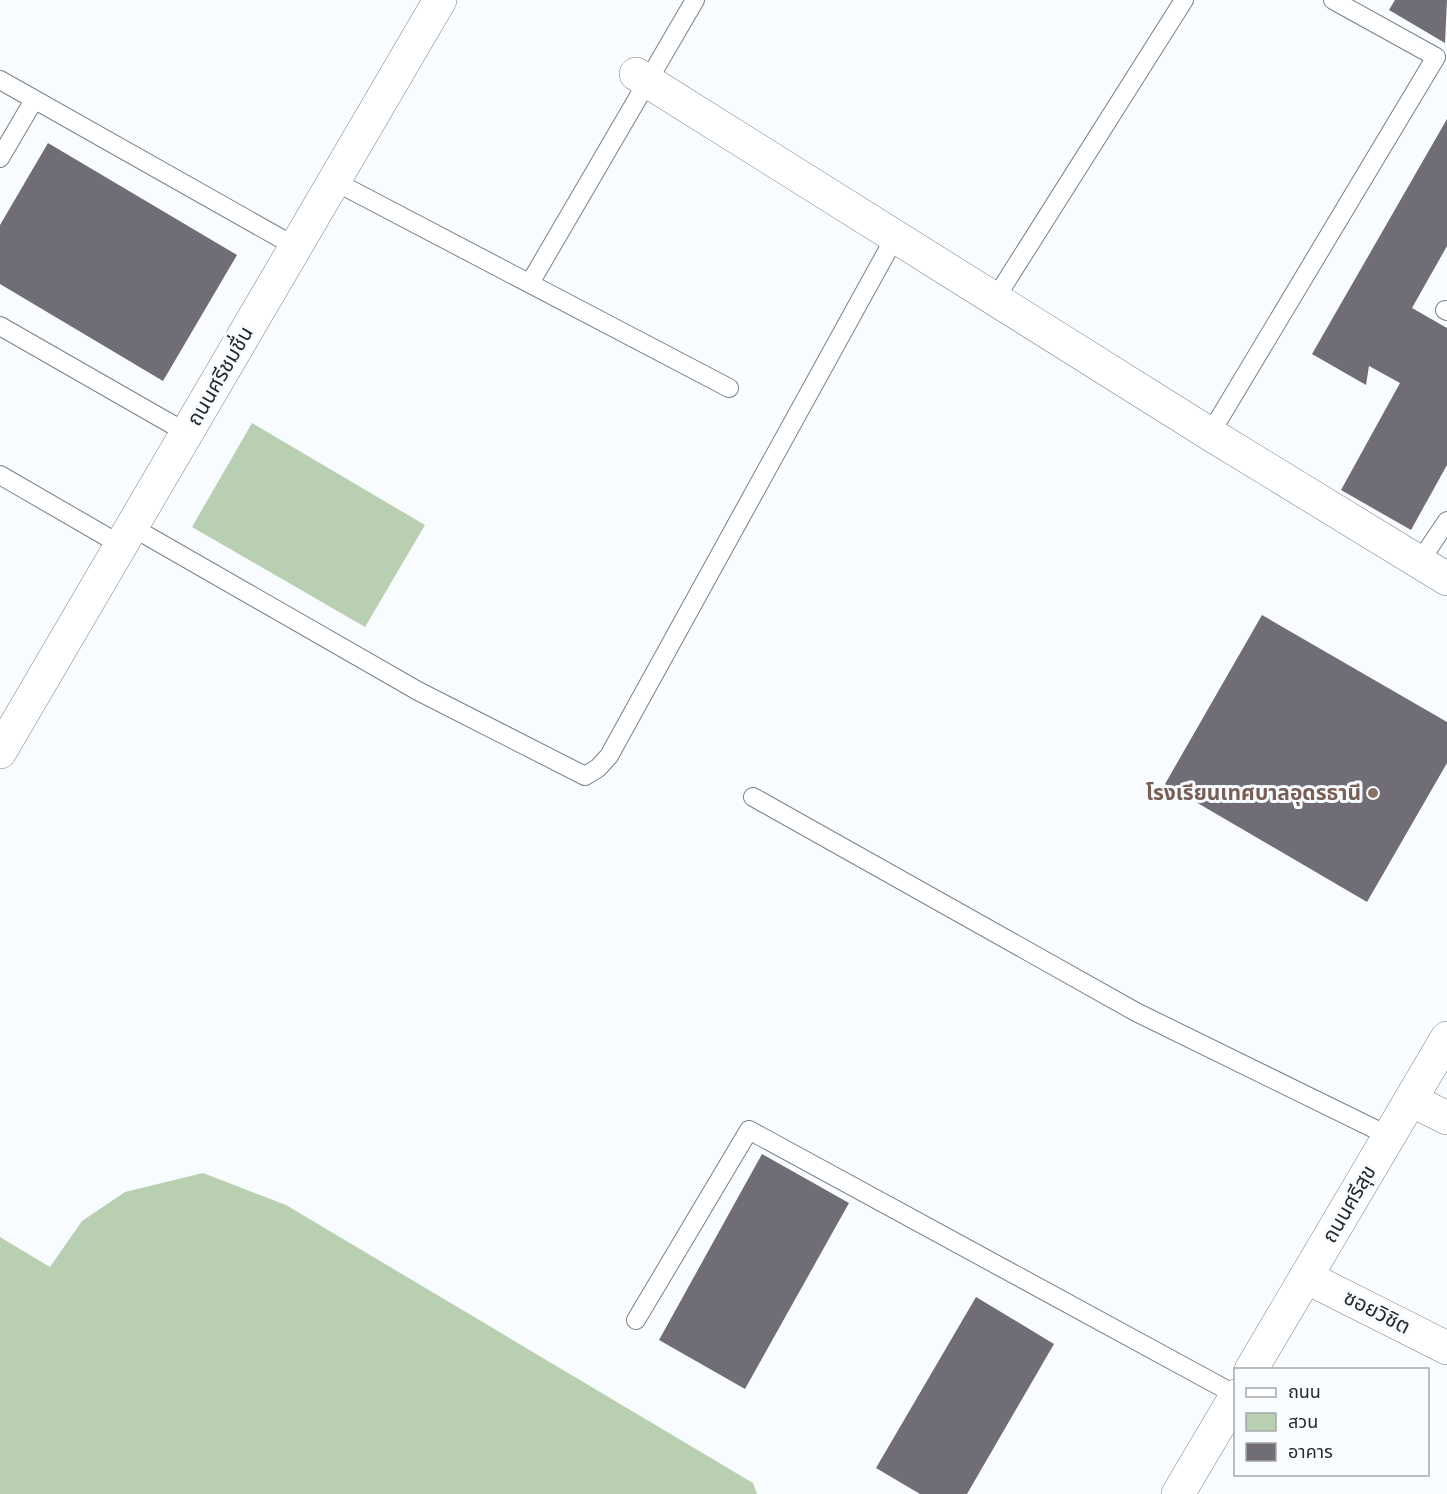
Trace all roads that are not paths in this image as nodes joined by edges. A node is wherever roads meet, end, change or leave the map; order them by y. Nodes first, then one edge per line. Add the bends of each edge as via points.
1 (440, 0) edge
2 (696, 0) edge
3 (1184, 0) edge
4 (1333, 0) edge
5 (642, 77) junction
6 (0, 80) edge
7 (34, 100) junction
8 (0, 158) edge
9 (334, 181) junction
10 (895, 237) junction
11 (296, 247) junction
12 (530, 283) junction
13 (995, 299) junction
14 (0, 326) edge
15 (729, 388) dead end
16 (187, 433) junction
17 (1210, 434) junction
18 (0, 475) edge
19 (1447, 521) edge
20 (127, 536) junction
21 (1420, 561) junction
22 (1447, 579) edge
23 (0, 753) edge
24 (753, 797) dead end
25 (1447, 1038) edge
26 (1411, 1100) junction
27 (1447, 1118) edge
28 (1389, 1136) junction
29 (1306, 1277) junction
30 (636, 1320) dead end
31 (1447, 1348) edge
32 (1252, 1368) edge
33 (1234, 1395) edge
34 (1234, 1400) edge
35 (1186, 1490) edge

1 - 9 street, ถนนศรีชมชื่น
2 - 5 lane
3 - 13 lane
4 - 17 lane via 1436,57
5 - 10 street
5 - 12 lane
6 - 7 lane
7 - 8 lane
7 - 11 lane
9 - 11 street, ถนนศรีชมชื่น
9 - 12 lane
10 - 13 street
10 - 20 lane via 609,756 585,776
11 - 16 street, ถนนศรีชมชื่น
12 - 15 lane
13 - 17 street
14 - 16 lane
16 - 20 street, ถนนศรีชมชื่น
17 - 21 street
18 - 20 lane
19 - 21 lane
20 - 23 street, ถนนศรีชมชื่น
21 - 22 street
24 - 28 lane via 1136,1011
25 - 26 street, ถนนศรีสุข
26 - 27 street
26 - 28 street, ถนนศรีสุข
28 - 29 street, ถนนศรีสุข
29 - 31 street, ซอยวิชิต
29 - 32 street, ถนนศรีสุข
30 - 33 lane via 749,1130
34 - 35 street

